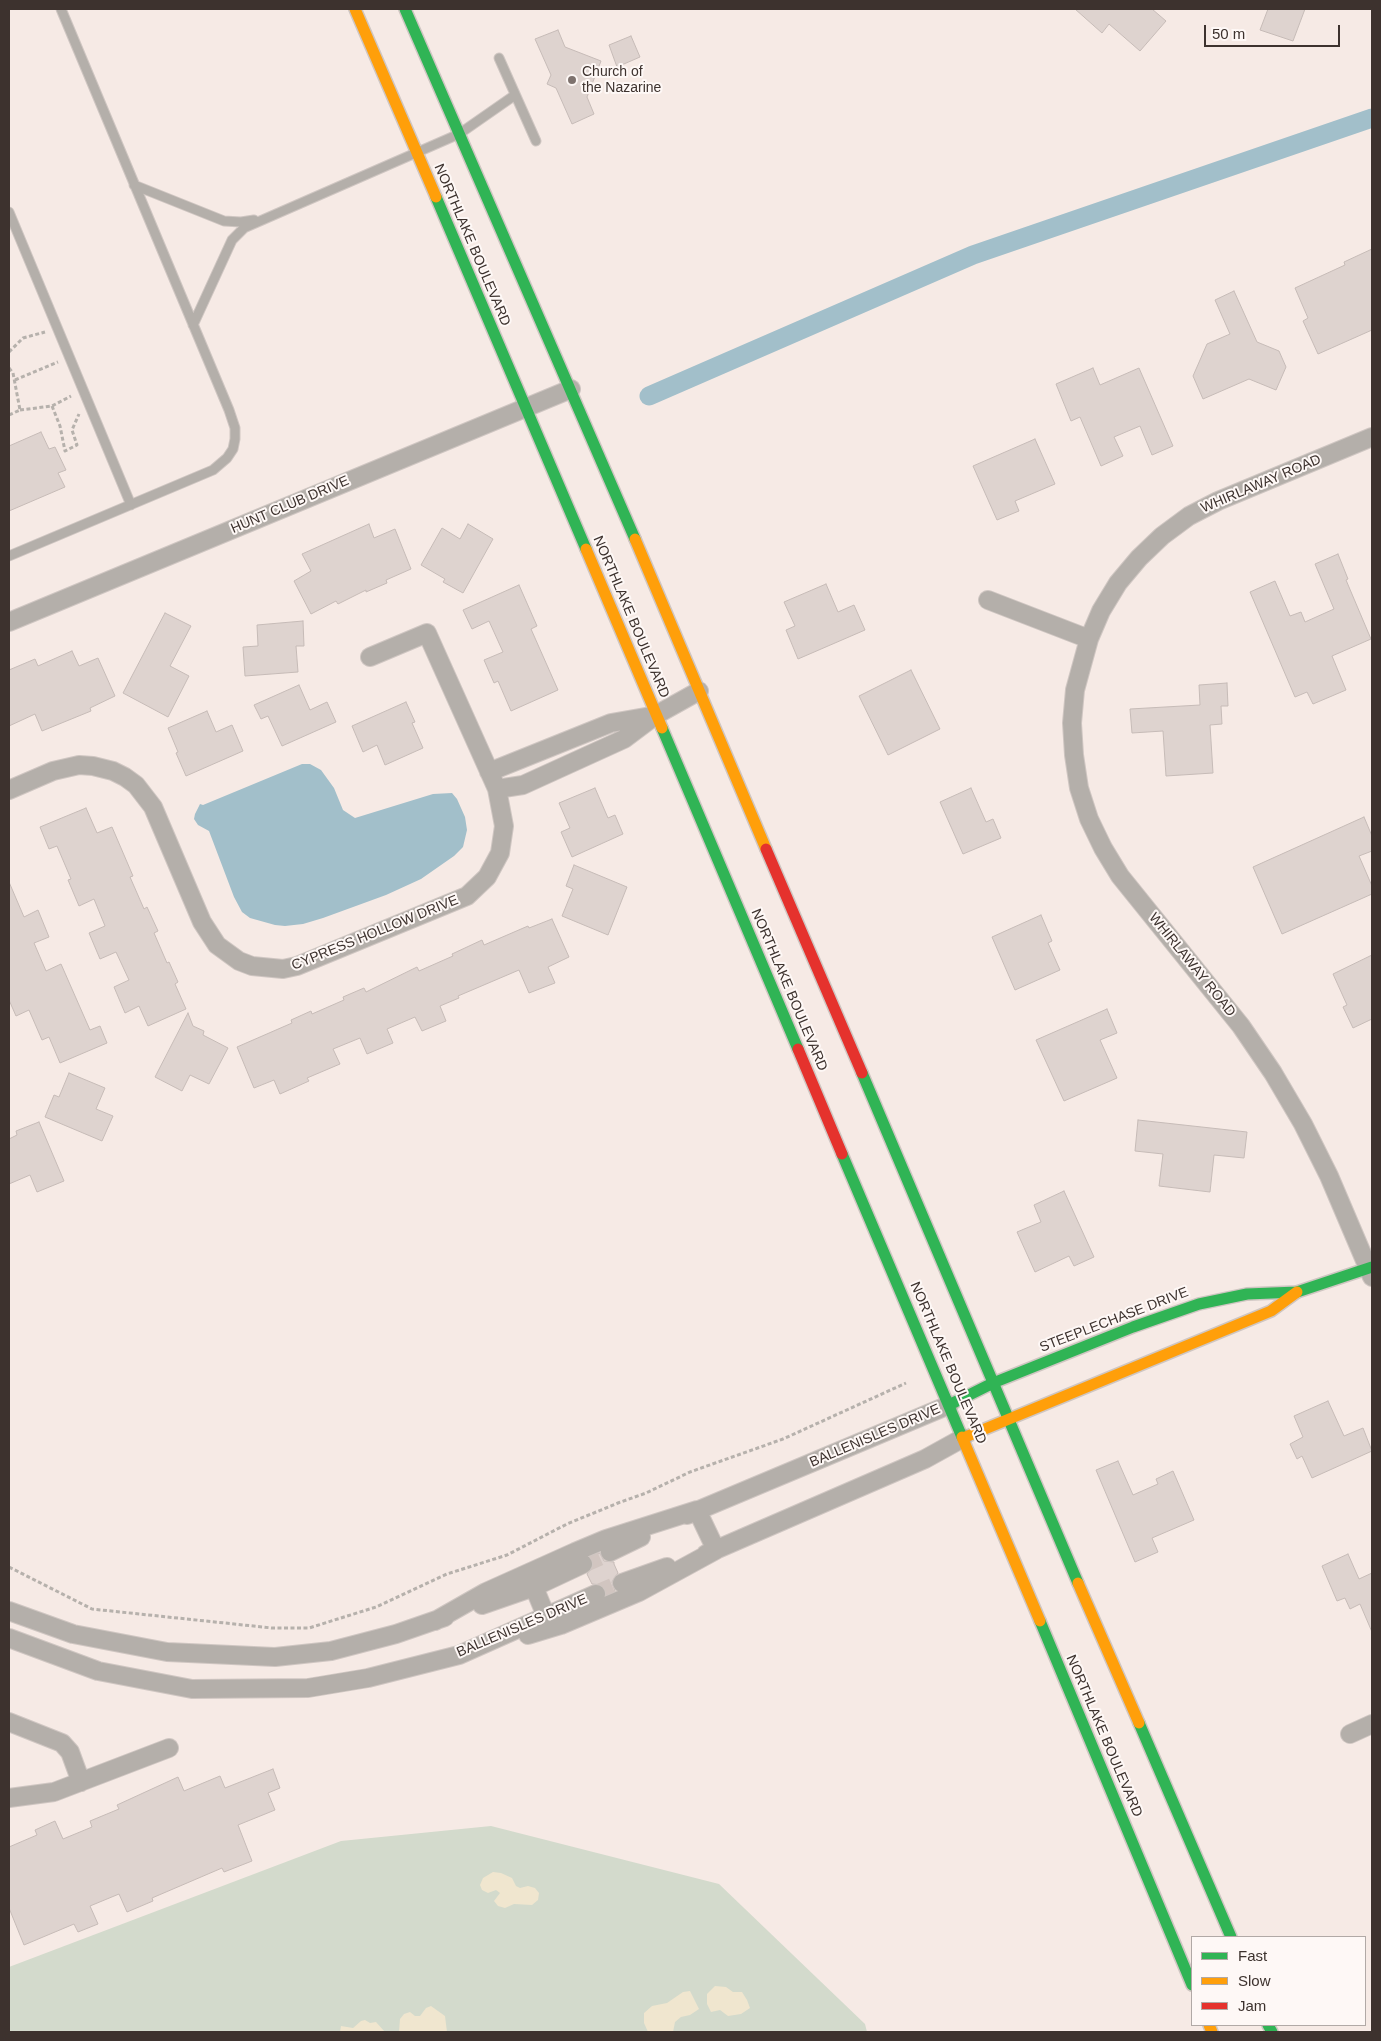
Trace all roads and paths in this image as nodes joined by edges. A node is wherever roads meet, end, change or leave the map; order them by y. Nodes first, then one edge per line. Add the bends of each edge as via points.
1 (61, 9) edge
2 (355, 9) edge
3 (405, 9) edge
4 (499, 58) dead end
5 (515, 95) junction
6 (459, 134) junction
7 (536, 141) dead end
8 (416, 153) junction
9 (134, 185) junction
10 (9, 212) edge
11 (262, 219) junction
12 (193, 325) junction
13 (48, 339) dead end
14 (9, 352) edge
15 (55, 354) dead end
16 (58, 362) junction
17 (9, 368) edge
18 (62, 371) dead end
19 (14, 380) junction
20 (69, 387) dead end
21 (571, 389) junction
22 (72, 396) junction
23 (75, 402) dead end
24 (52, 406) junction
25 (526, 407) junction
26 (77, 408) dead end
27 (20, 410) junction
28 (9, 415) edge
29 (1372, 437) edge
30 (131, 505) junction
31 (9, 556) edge
32 (988, 600) dead end
33 (9, 622) edge
34 (1088, 639) junction
35 (370, 657) dead end
36 (699, 691) junction
37 (656, 715) junction
38 (489, 772) junction
39 (9, 790) edge
40 (496, 790) junction
41 (1371, 1271) edge
42 (1298, 1292) junction
43 (906, 1383) dead end
44 (993, 1383) junction
45 (949, 1405) junction
46 (1008, 1418) junction
47 (963, 1438) junction
48 (697, 1510) junction
49 (716, 1550) junction
50 (610, 1552) tunnel mouth
51 (583, 1564) tunnel mouth
52 (9, 1567) edge
53 (622, 1583) tunnel mouth
54 (534, 1587) junction
55 (596, 1594) tunnel mouth
56 (9, 1611) edge
57 (546, 1616) junction
58 (435, 1621) junction
59 (9, 1638) edge
60 (459, 1655) junction
61 (9, 1722) edge
62 (1372, 1724) edge
63 (1350, 1734) dead end
64 (169, 1748) dead end
65 (82, 1782) junction
66 (9, 1798) edge
67 (1231, 1936) edge
68 (1191, 1983) edge

1 - 9 lane
2 - 8 main road, NORTHLAKE BOULEVARD
3 - 6 main road
4 - 5 lane
5 - 6 lane
5 - 7 lane
6 - 8 lane
6 - 21 main road
8 - 11 lane
8 - 25 main road, NORTHLAKE BOULEVARD
9 - 11 lane via 224,221
9 - 12 lane
10 - 30 lane
11 - 12 lane via 244,228 232,240
12 - 30 lane via 235,428 233,449 213,470
13 - 14 path via 45,331 23,338
15 - 16 path
16 - 18 path
16 - 19 path
17 - 19 path via 14,373
19 - 27 path
20 - 22 path
21 - 25 street, HUNT CLUB DRIVE
21 - 36 main road
22 - 23 path
22 - 24 path
24 - 26 path via 65,451 77,445 72,430 79,414
24 - 27 path
25 - 33 street, HUNT CLUB DRIVE
25 - 37 main road, NORTHLAKE BOULEVARD
27 - 28 path
29 - 34 street, WHIRLAWAY ROAD via 1218,500 1189,516 1139,558 1118,584
30 - 31 lane
32 - 34 street
34 - 41 street, WHIRLAWAY ROAD via 1075,690 1072,723 1079,788 1089,819 1120,876 1240,1026 1274,1074 1303,1124
35 - 38 street, CYPRESS HOLLOW DRIVE via 427,633
36 - 37 street
36 - 44 main road
37 - 38 street via 611,723
37 - 40 street via 624,739 523,785
37 - 45 main road, NORTHLAKE BOULEVARD
38 - 40 street, CYPRESS HOLLOW DRIVE
39 - 40 street, CYPRESS HOLLOW DRIVE via 52,771 79,765 113,771 125,777 153,807 202,922 217,945 252,966 283,969 455,902 478,887 495,866 503,840 502,812
41 - 42 main road, STEEPLECHASE DRIVE
42 - 44 main road, STEEPLECHASE DRIVE via 1247,1294 1200,1304 1133,1326
42 - 46 main road, STEEPLECHASE DRIVE via 1262,1314
43 - 52 path via 783,1439 690,1472 576,1521 507,1555 447,1574 376,1607 309,1628 272,1628 92,1610
44 - 45 main road, STEEPLECHASE DRIVE
44 - 46 main road
45 - 47 main road, NORTHLAKE BOULEVARD
45 - 48 street, BALLENISLES DRIVE
46 - 47 main road, STEEPLECHASE DRIVE
46 - 67 main road
47 - 49 street via 925,1459
47 - 68 main road, NORTHLAKE BOULEVARD
48 - 49 street
48 - 50 street, BALLENISLES DRIVE
48 - 58 street via 575,1552 486,1592
49 - 53 street
49 - 60 street via 639,1592 561,1625
51 - 54 street
54 - 57 street
54 - 58 street
55 - 57 street, BALLENISLES DRIVE
56 - 58 street via 73,1634 167,1652 276,1658 331,1651
57 - 60 street, BALLENISLES DRIVE
59 - 60 street, BALLENISLES DRIVE via 98,1671 192,1689 308,1688 368,1678
61 - 65 street via 62,1742 70,1752
62 - 63 street
64 - 65 street
65 - 66 street via 54,1792

